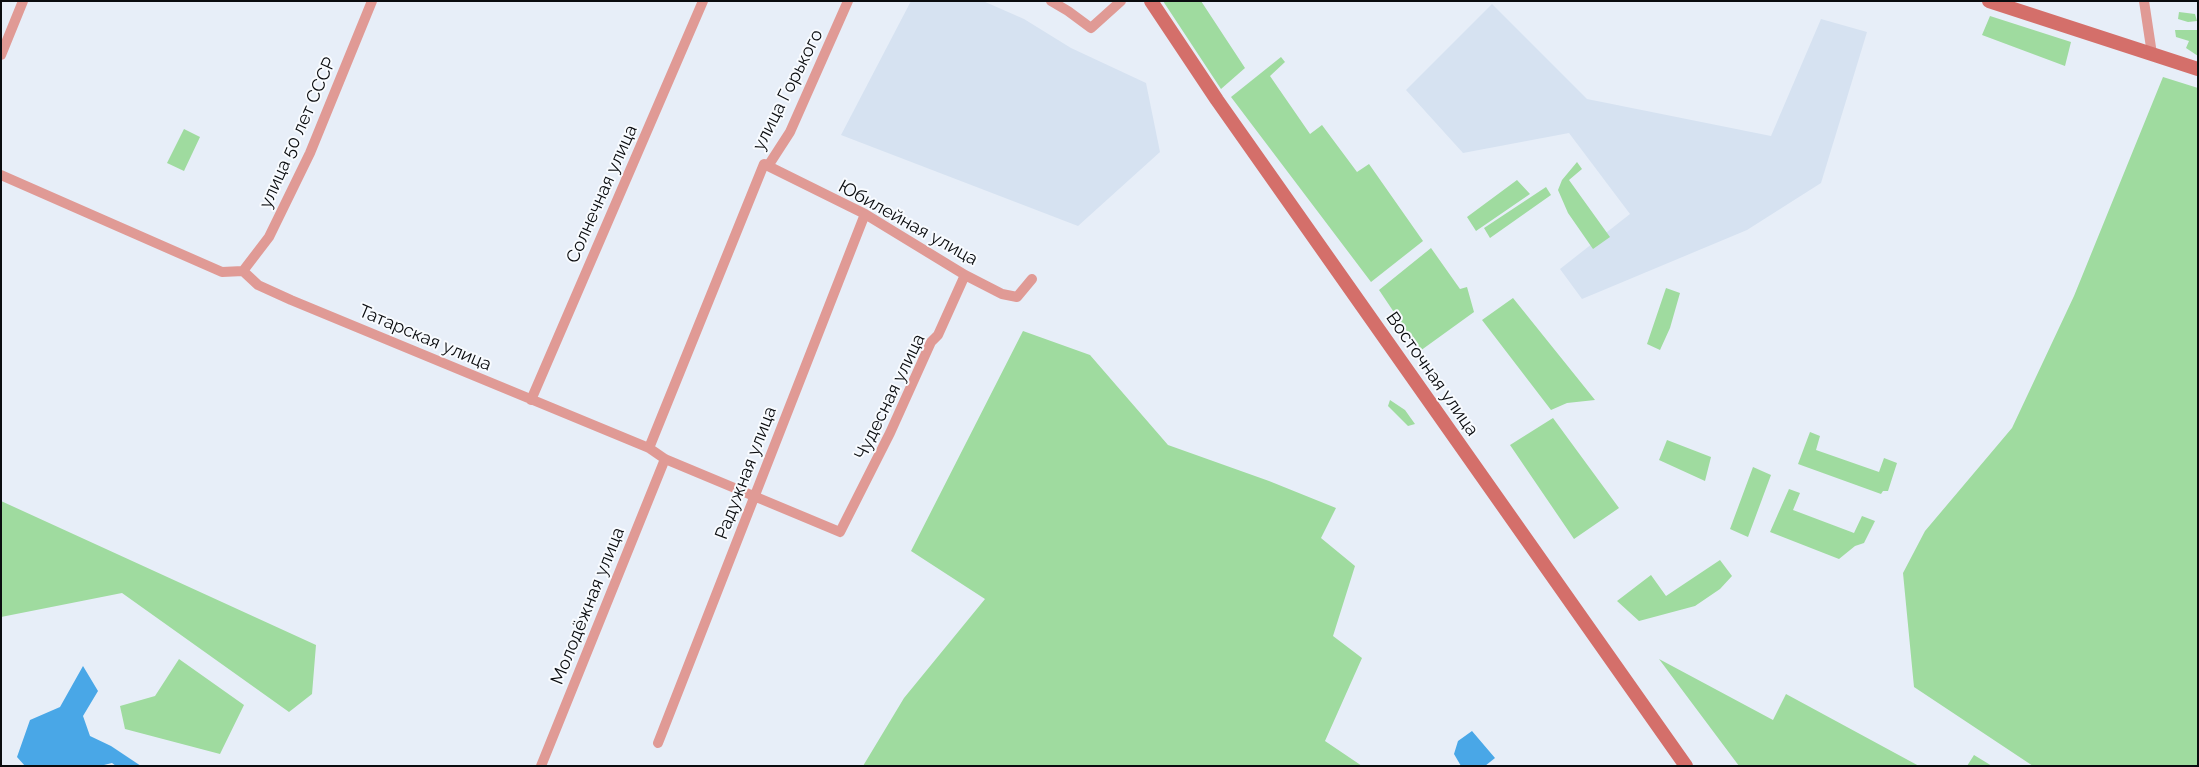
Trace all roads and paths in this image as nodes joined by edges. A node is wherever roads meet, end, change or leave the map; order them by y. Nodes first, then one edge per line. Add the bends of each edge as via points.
1 (23, 1) edge
2 (372, 1) edge
3 (704, 1) edge
4 (848, 1) edge
5 (1051, 1) edge
6 (1121, 1) edge
7 (1151, 1) edge
8 (1989, 1) edge
9 (2144, 1) edge
10 (1, 54) edge
11 (2152, 54) junction
12 (2198, 69) edge
13 (766, 165) junction
14 (1, 175) edge
15 (865, 214) junction
16 (243, 271) junction
17 (964, 275) junction
18 (1032, 279) dead end
19 (531, 400) junction
20 (649, 448) junction
21 (665, 459) junction
22 (754, 498) junction
23 (840, 532) joint
24 (658, 742) dead end
25 (541, 766) edge
26 (1686, 766) edge

1 - 10 street
2 - 16 street, улица 50 лет СССР via 306,162 269,237
3 - 19 street, Солнечная улица
4 - 13 street, улица Горького via 790,132
5 - 6 street via 1091,28
7 - 26 main road, Восточная улица via 1217,100
8 - 11 main road
9 - 11 street
11 - 12 main road
13 - 15 street, Юбилейная улица
13 - 20 street
14 - 16 street via 222,272
15 - 17 street, Юбилейная улица
15 - 22 street, Радужная улица
16 - 19 street, Татарская улица via 258,285
17 - 18 street, Юбилейная улица via 1017,298
17 - 23 street, Чудесная улица via 938,335 931,342
19 - 20 street, Татарская улица
20 - 21 street, Татарская улица
21 - 22 street, Татарская улица
21 - 25 street, Молодёжная улица
22 - 23 street, Татарская улица
22 - 24 street, Радужная улица

